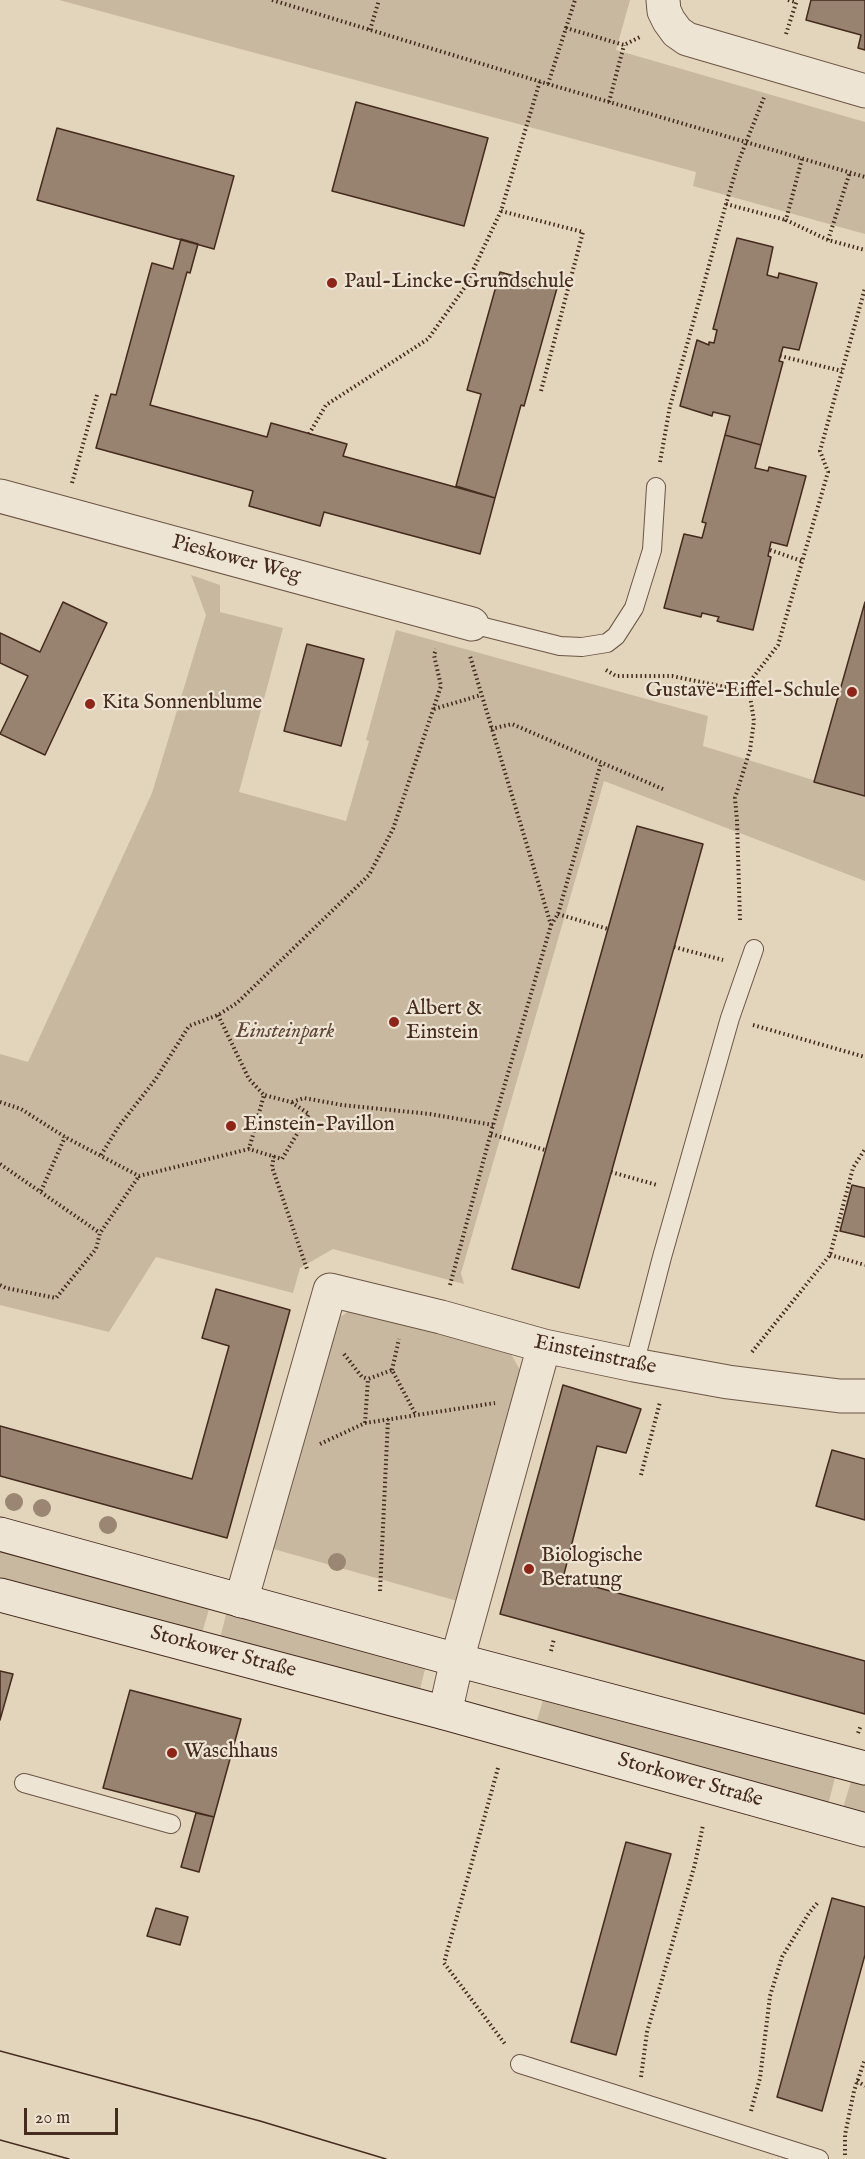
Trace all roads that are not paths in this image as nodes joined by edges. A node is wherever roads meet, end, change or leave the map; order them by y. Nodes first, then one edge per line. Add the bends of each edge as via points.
1 (666, 11) edge
2 (865, 92) edge
3 (656, 487) road end
4 (0, 496) edge
5 (472, 624) joint
6 (753, 949) dead end
7 (544, 1346) junction
8 (634, 1365) junction
9 (865, 1396) edge
10 (0, 1534) edge
11 (0, 1595) edge
12 (241, 1601) junction
13 (457, 1660) junction
14 (445, 1713) junction
15 (865, 1768) edge
16 (24, 1783) dead end
17 (171, 1824) dead end
18 (865, 1830) edge
19 (520, 2064) road end
20 (819, 2159) edge

1 - 2 street via 677,32 693,42
3 - 5 lane via 652,550 634,608 607,643 560,646
4 - 5 street, Pieskower Weg
6 - 8 lane via 730,1018
7 - 8 street, Einsteinstraße
7 - 12 street, Einsteinstraße via 319,1281 284,1451
7 - 13 street
8 - 9 street, Einsteinstraße via 728,1383
10 - 12 street
11 - 14 street, Storkower Straße
12 - 13 street
13 - 14 street
13 - 15 street
14 - 18 street, Storkower Straße
16 - 17 lane
19 - 20 lane

